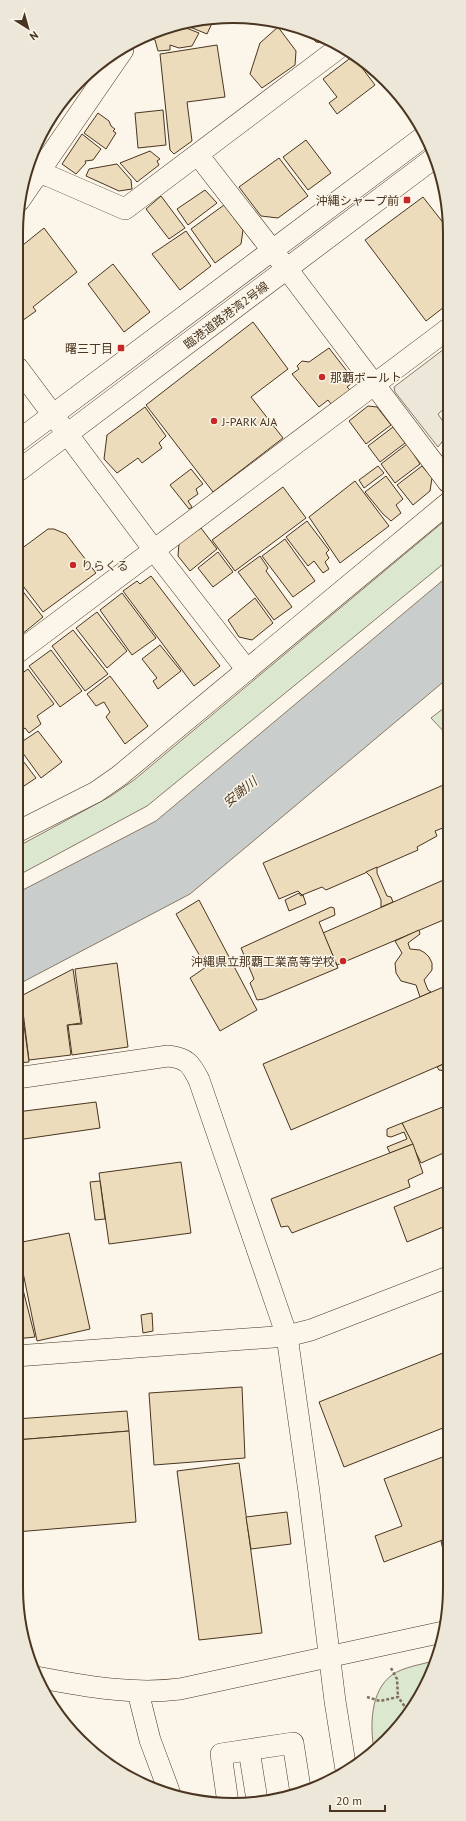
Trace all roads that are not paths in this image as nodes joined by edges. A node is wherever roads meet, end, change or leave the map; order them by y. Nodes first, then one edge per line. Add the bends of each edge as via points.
1 (335, 50) edge
2 (118, 57) edge
3 (421, 139) edge
4 (198, 155) junction
5 (430, 161) edge
6 (34, 173) edge
7 (273, 251) junction
8 (287, 269) junction
9 (443, 333) edge
10 (23, 375) edge
11 (374, 384) junction
12 (53, 414) junction
13 (68, 433) junction
14 (23, 437) edge
15 (23, 467) edge
16 (443, 475) edge
17 (443, 507) edge
18 (154, 550) junction
19 (23, 648) edge
20 (247, 670) junction
21 (23, 829) edge
22 (23, 1077) edge
23 (443, 1279) edge
24 (287, 1336) junction
25 (23, 1355) edge
26 (438, 1633) edge
27 (330, 1657) junction
28 (44, 1678) edge
29 (138, 1692) junction
30 (249, 1750) junction
31 (345, 1766) edge
32 (300, 1787) edge
33 (167, 1788) edge
34 (256, 1797) edge
35 (227, 1798) edge

1 - 4 street
2 - 6 street
3 - 7 street, 臨港道路港湾2号線
4 - 6 street via 125,209 49,176
4 - 7 street
5 - 8 street, 臨港道路港湾2号線
7 - 8 street
7 - 12 street, 臨港道路港湾2号線
8 - 11 street
8 - 13 street, 臨港道路港湾2号線
9 - 11 street
10 - 12 street
11 - 16 street
11 - 18 street
12 - 13 street
12 - 14 street, 臨港道路港湾2号線
13 - 15 street, 臨港道路港湾2号線
13 - 18 street
17 - 20 street
18 - 19 street
18 - 20 street
20 - 21 street via 119,776 96,792
22 - 24 street via 168,1056 179,1057 192,1065 200,1080
23 - 24 street via 311,1330
24 - 25 street
24 - 27 street
26 - 27 street
27 - 29 street via 180,1690
27 - 31 street
28 - 29 street
29 - 33 street via 150,1740
30 - 32 street via 293,1743
30 - 34 street
30 - 35 street via 221,1754

